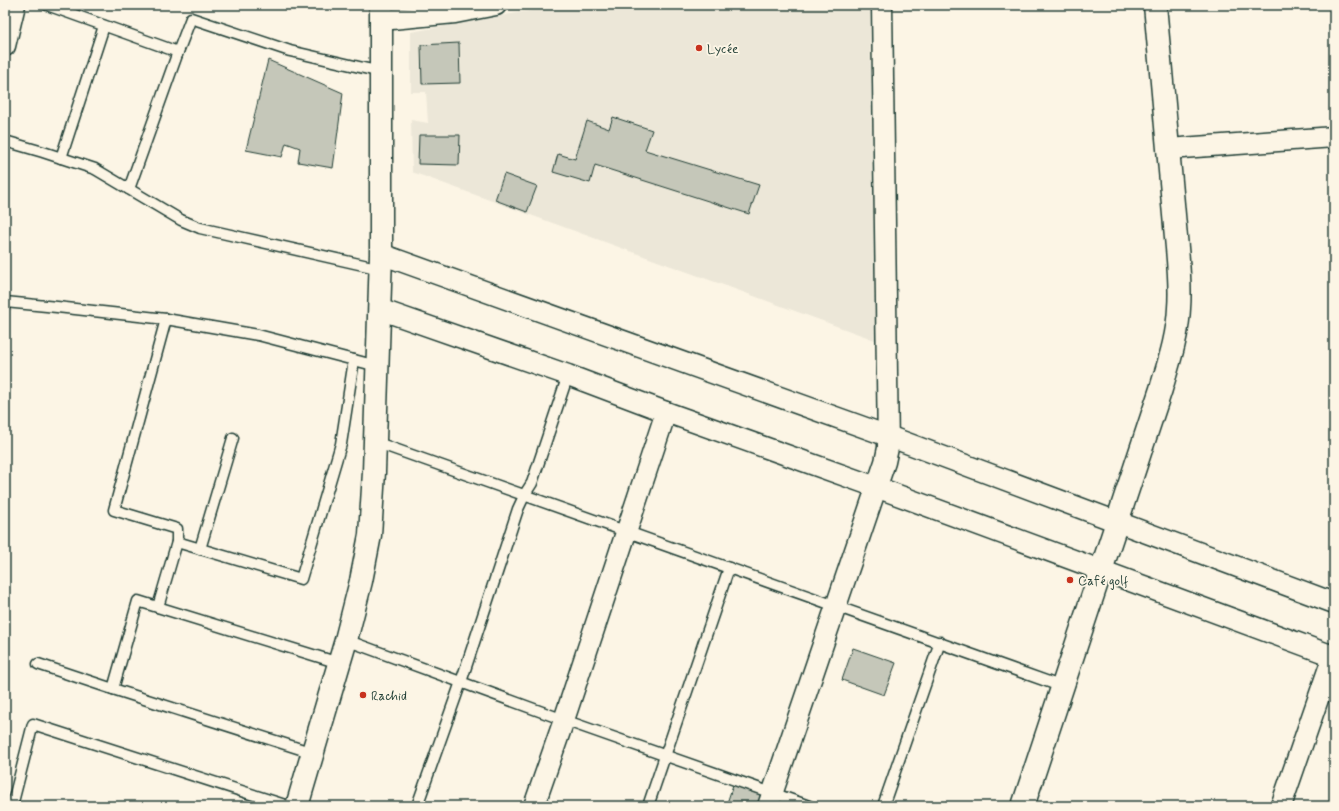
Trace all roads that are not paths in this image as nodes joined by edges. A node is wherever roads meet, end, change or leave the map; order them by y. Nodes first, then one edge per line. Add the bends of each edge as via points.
1 (47, 5) edge
2 (496, 5) edge
3 (882, 5) edge
4 (1155, 5) edge
5 (11, 7) edge
6 (381, 12) edge
7 (104, 26) junction
8 (5, 46) edge
9 (178, 52) junction
10 (381, 72) junction
11 (1334, 137) edge
12 (5, 141) edge
13 (1168, 149) junction
14 (61, 158) junction
15 (130, 189) junction
16 (381, 261) junction
17 (5, 302) edge
18 (379, 309) junction
19 (166, 319) junction
20 (354, 360) junction
21 (377, 366) junction
22 (568, 375) junction
23 (666, 412) junction
24 (888, 436) junction
25 (234, 438) dead end
26 (375, 442) junction
27 (876, 487) junction
28 (525, 494) junction
29 (1116, 522) junction
30 (626, 531) junction
31 (177, 542) junction
32 (200, 549) junction
33 (728, 568) junction
34 (1101, 569) junction
35 (1334, 603) edge
36 (836, 606) junction
37 (158, 607) junction
38 (346, 640) junction
39 (940, 642) junction
40 (1334, 654) edge
41 (339, 663) junction
42 (38, 664) dead end
43 (461, 682) junction
44 (1063, 687) junction
45 (113, 689) junction
46 (564, 720) junction
47 (313, 753) junction
48 (664, 755) junction
49 (770, 800) edge
50 (12, 806) edge
51 (288, 806) edge
52 (298, 806) edge
53 (417, 806) edge
54 (534, 806) edge
55 (648, 806) edge
56 (809, 806) edge
57 (883, 806) edge
58 (1023, 806) edge
59 (1281, 806) edge

1 - 7 lane
2 - 6 street via 455,13
3 - 24 street
4 - 13 street
5 - 8 street
6 - 10 street
7 - 9 lane
7 - 14 lane
9 - 10 lane via 191,18 290,51
9 - 15 lane
10 - 16 street
11 - 13 street
12 - 14 lane
13 - 29 street via 1179,308 1173,346 1161,389
14 - 15 lane via 95,169
15 - 16 lane via 181,220 200,228
16 - 18 street
16 - 24 street
17 - 19 lane
18 - 21 street
18 - 22 street
19 - 20 lane via 258,335
19 - 31 lane via 114,510 177,529
20 - 21 lane
20 - 32 lane via 341,444 301,580
21 - 26 street
22 - 23 street
22 - 28 lane via 532,484
23 - 27 street
23 - 30 street
24 - 27 street via 885,462
24 - 29 street
25 - 32 lane
26 - 28 lane
26 - 38 street via 370,535 362,581
27 - 34 street
27 - 36 street
28 - 30 lane
28 - 43 lane
29 - 34 street
29 - 35 street
30 - 33 lane
30 - 46 street
31 - 32 lane
31 - 37 lane
33 - 36 lane
33 - 48 lane
34 - 40 street
34 - 44 street
36 - 39 lane
36 - 49 street
37 - 41 lane
37 - 45 lane via 138,601
38 - 41 street
38 - 43 lane
39 - 44 lane
39 - 57 lane
40 - 59 street
41 - 47 street
42 - 45 lane
43 - 46 lane
43 - 53 lane
44 - 58 street
45 - 47 lane
46 - 48 lane
46 - 54 street
47 - 52 street
48 - 49 lane
48 - 55 lane
49 - 56 lane
50 - 51 lane via 33,724

